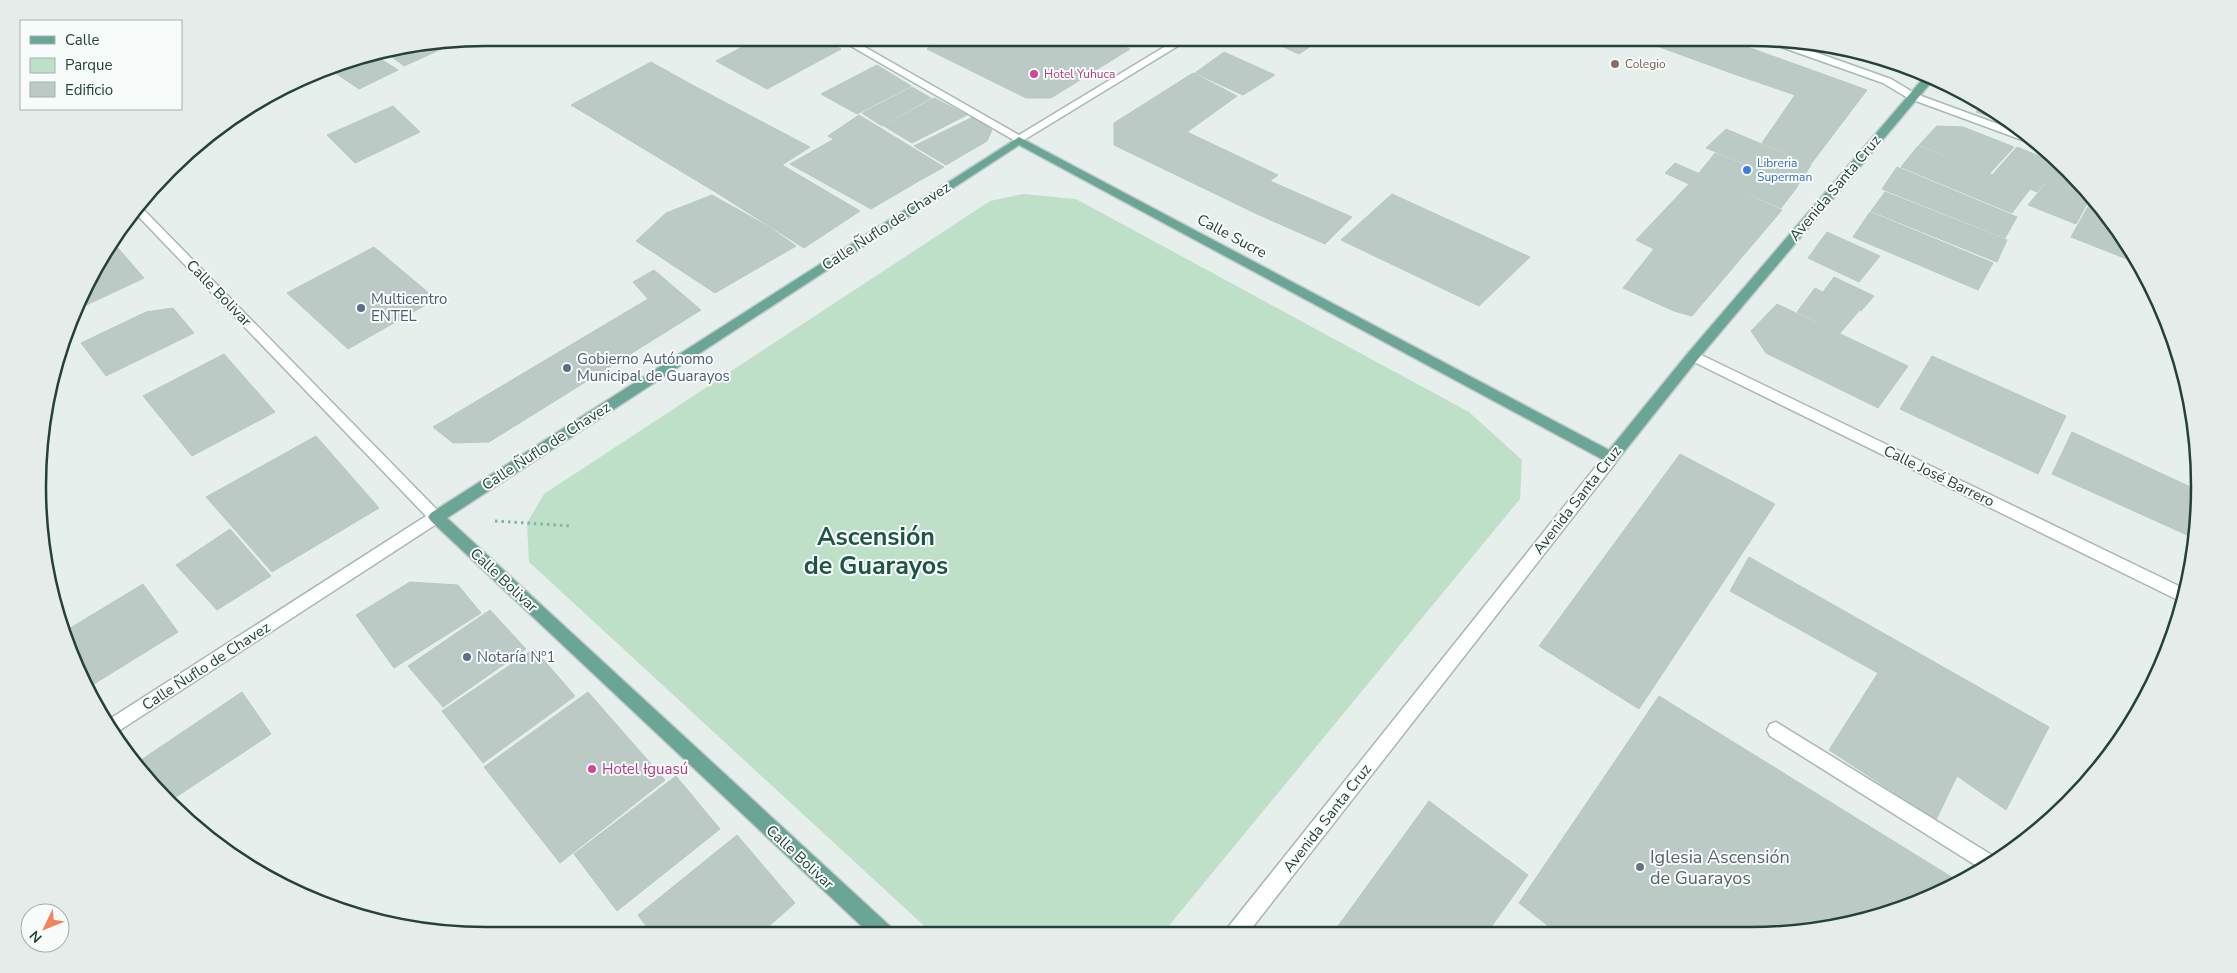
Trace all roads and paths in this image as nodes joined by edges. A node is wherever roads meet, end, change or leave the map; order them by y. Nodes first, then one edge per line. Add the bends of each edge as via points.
1 (856, 46) edge
2 (1173, 46) edge
3 (1796, 49) edge
4 (1925, 83) edge
5 (1912, 96) junction
6 (2014, 134) edge
7 (1019, 140) junction
8 (142, 213) edge
9 (1693, 356) junction
10 (1610, 458) junction
11 (436, 517) junction
12 (572, 526) dead end
13 (2178, 593) edge
14 (116, 724) edge
15 (1776, 730) dead end
16 (1984, 860) edge
17 (876, 927) edge
18 (1241, 927) edge

1 - 7 street, Calle Sucre
2 - 7 street, Calle Ñuflo de Chavez
3 - 5 street via 1887,81
4 - 5 main road, Avenida Santa Cruz
5 - 6 street
5 - 9 main road, Avenida Santa Cruz
7 - 10 main road, Calle Sucre
7 - 11 main road, Calle Ñuflo de Chavez
8 - 11 street, Calle Bolivar
9 - 10 main road, Avenida Santa Cruz
9 - 13 street, Calle José Barrero
10 - 18 street, Avenida Santa Cruz
11 - 12 path
11 - 14 street, Calle Ñuflo de Chavez
11 - 17 main road, Calle Bolivar
15 - 16 street

